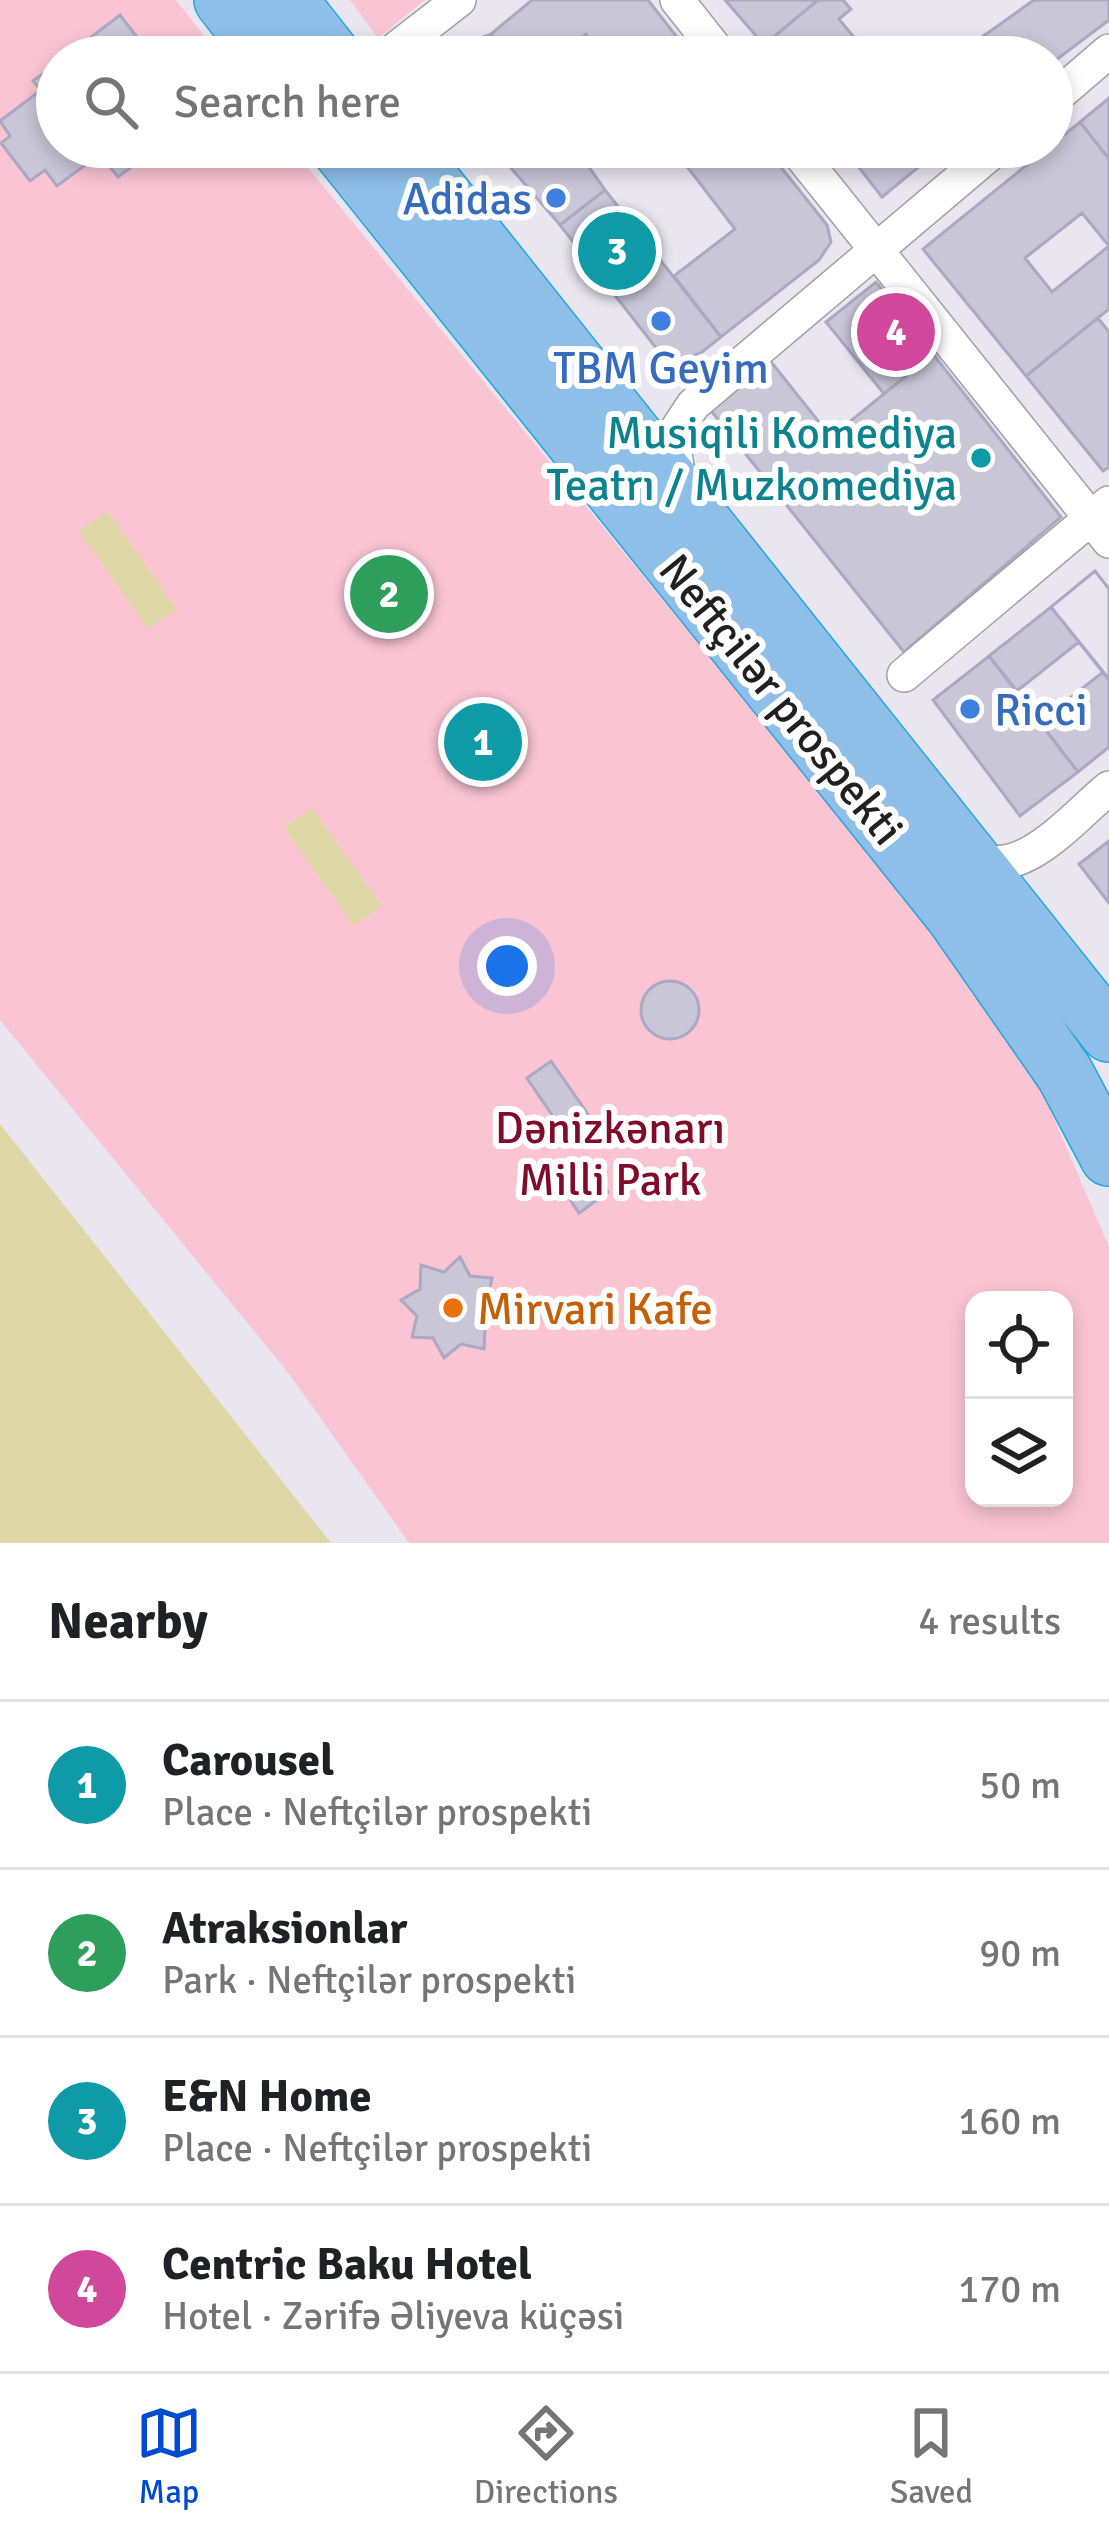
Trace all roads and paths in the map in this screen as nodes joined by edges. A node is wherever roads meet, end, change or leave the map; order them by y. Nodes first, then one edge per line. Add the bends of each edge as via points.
1 (223, 0) edge
2 (288, 0) edge
3 (459, 0) edge
4 (677, 0) edge
5 (251, 36) edge
6 (316, 36) edge
7 (412, 36) edge
8 (705, 36) edge
9 (1109, 51) edge
10 (1073, 82) edge
11 (356, 168) edge
12 (421, 168) edge
13 (811, 168) edge
14 (974, 168) edge
15 (877, 251) junction
16 (686, 502) junction
17 (1103, 521) edge
18 (904, 675) dead end
19 (1109, 788) edge
20 (969, 854) junction
21 (1109, 1033) edge
22 (1109, 1157) edge

1 - 5 highway
2 - 6 highway
3 - 7 street
4 - 8 street
9 - 10 street
11 - 22 highway, Neftçilər prospekti via 956,916 1065,1074
12 - 16 highway, Neftçilər prospekti
13 - 15 street
14 - 15 street
15 - 16 street via 680,420 672,458
15 - 17 street
16 - 20 highway, Neftçilər prospekti
17 - 18 street
19 - 20 street via 1014,863 987,865
20 - 21 highway, Neftçilər prospekti

